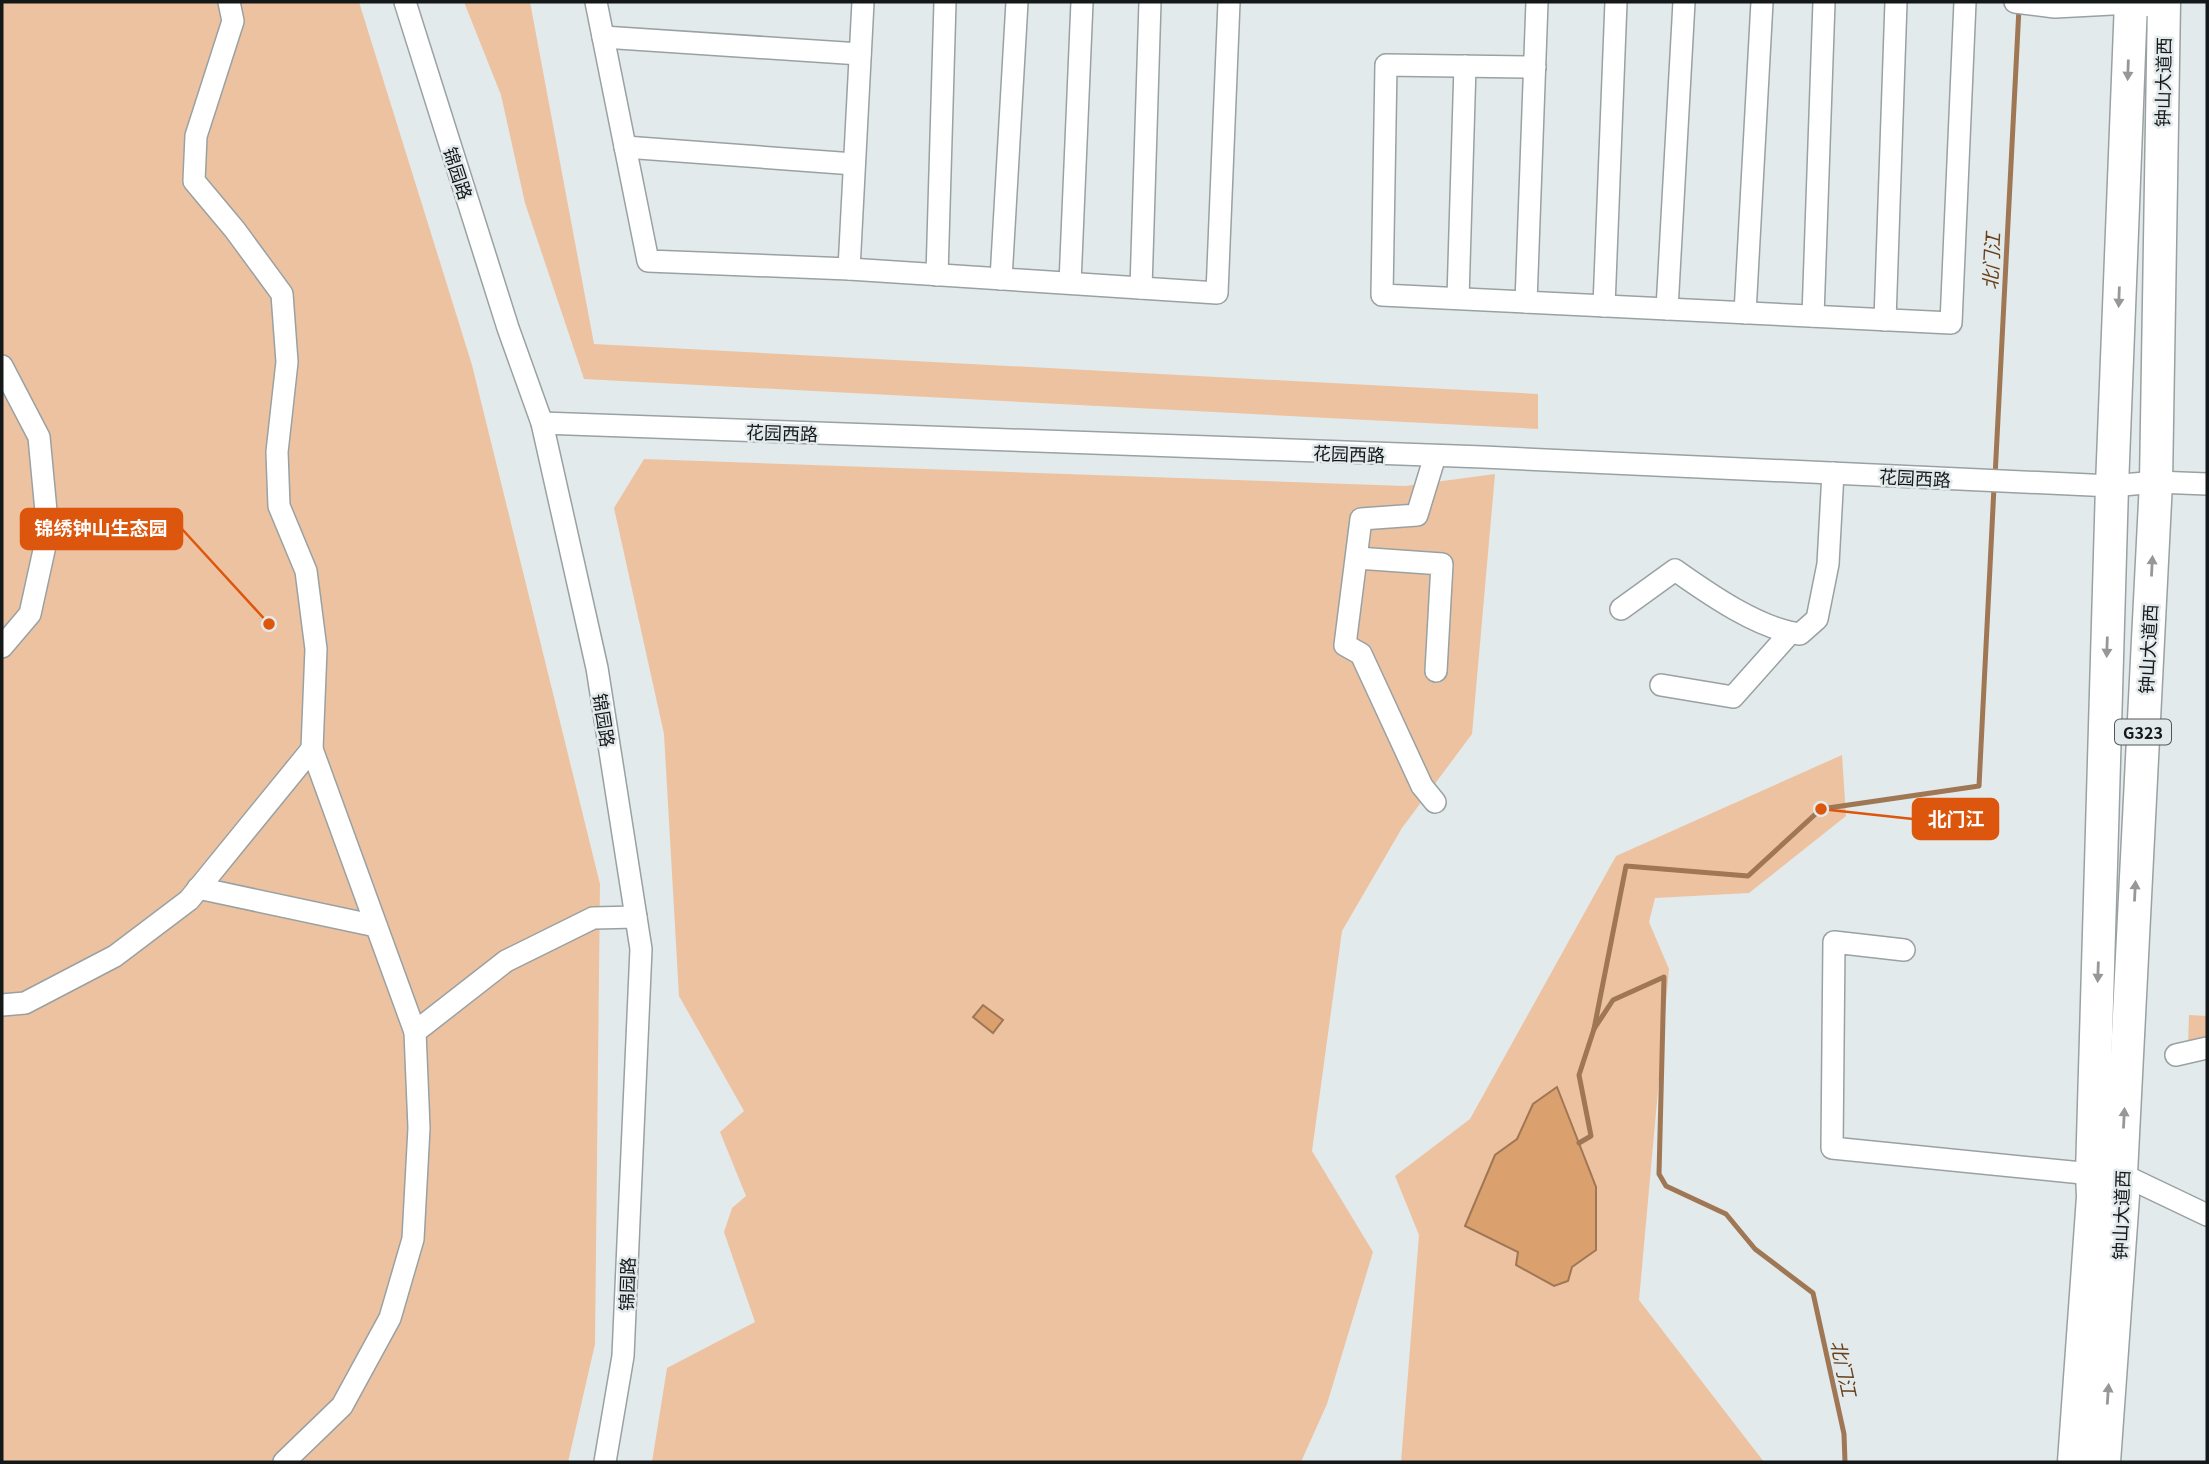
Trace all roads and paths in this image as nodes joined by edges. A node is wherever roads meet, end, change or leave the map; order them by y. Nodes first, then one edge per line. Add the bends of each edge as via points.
1 (229, 2) edge
2 (405, 2) edge
3 (596, 2) edge
4 (863, 2) edge
5 (945, 2) edge
6 (1017, 2) edge
7 (1082, 2) edge
8 (1150, 2) edge
9 (1230, 2) edge
10 (1537, 2) edge
11 (1616, 2) edge
12 (1684, 2) edge
13 (1762, 2) edge
14 (1824, 2) edge
15 (1896, 2) edge
16 (1965, 2) edge
17 (2131, 2) edge
18 (2021, 3) edge
19 (2163, 5) edge
20 (603, 37) junction
21 (860, 54) junction
22 (1465, 66) junction
23 (1535, 67) junction
24 (625, 147) junction
25 (854, 164) junction
26 (849, 269) junction
27 (936, 275) junction
28 (1001, 279) junction
29 (1070, 283) junction
30 (1141, 288) junction
31 (1458, 298) junction
32 (1526, 302) junction
33 (1604, 306) junction
34 (1667, 309) junction
35 (1745, 313) junction
36 (1813, 316) junction
37 (1885, 320) junction
38 (2, 366) edge
39 (542, 423) junction
40 (1435, 456) junction
41 (1833, 473) junction
42 (2156, 482) junction
43 (2207, 484) edge
44 (2112, 486) junction
45 (1357, 558) junction
46 (1621, 609) dead end
47 (1790, 632) junction
48 (2, 647) edge
49 (1436, 671) dead end
50 (1661, 685) dead end
51 (312, 749) junction
52 (1435, 802) dead end
53 (198, 888) junction
54 (636, 917) junction
55 (376, 926) junction
56 (1904, 950) dead end
57 (2, 1005) edge
58 (415, 1032) junction
59 (2207, 1048) edge
60 (2176, 1055) dead end
61 (2106, 1174) junction
62 (2207, 1215) edge
63 (284, 1462) edge
64 (605, 1462) edge
65 (2074, 1462) edge
66 (2104, 1462) edge

1 - 51 street via 233,21 196,136 194,181 282,294 287,362 277,452 279,506 306,571 316,649
2 - 39 street, 锦园路
3 - 20 street
4 - 21 street
5 - 27 street
6 - 28 street
7 - 29 street
8 - 30 street
9 - 30 street via 1217,293
10 - 23 street
11 - 33 street
12 - 34 street
13 - 35 street
14 - 36 street
15 - 37 street
16 - 37 street via 1951,323
17 - 18 street via 2055,7
17 - 19 street
17 -> 44 highway, 钟山大道西 / G323
19 - 42 highway, 钟山大道西 / G323
20 - 21 street
20 - 24 street
21 - 25 street
22 - 23 street
22 - 31 street
22 - 31 street via 1387,65 1382,295
23 - 32 street
24 - 25 street
24 - 26 street via 648,261
25 - 26 street
26 - 27 street
27 - 28 street
28 - 29 street
29 - 30 street
31 - 32 street
32 - 33 street
33 - 34 street
34 - 35 street
35 - 36 street
36 - 37 street
38 - 48 street via 39,437 48,532 30,614
39 - 40 street, 花园西路
39 - 54 street, 锦园路 via 597,668
40 - 41 street, 花园西路
40 - 45 street via 1417,515 1362,519
41 - 44 street, 花园西路
41 - 47 street via 1828,564 1817,619 1800,634
42 - 43 street, 花园西路
42 - 44 street, 花园西路
61 -> 42 highway, 钟山大道西 / G323
44 -> 61 highway, 钟山大道西 / G323
45 - 49 street via 1442,564
45 - 52 street via 1345,645 1361,654 1422,786
46 - 47 street via 1675,570 1713,597
47 - 50 street via 1733,697
51 - 53 street
51 - 55 street
53 - 55 street
53 - 57 street via 189,900 115,956 24,1003
54 - 58 street via 593,918 506,961
54 - 64 street, 锦园路 via 641,949 623,1356
55 - 58 street
56 - 61 street via 1834,942 1832,1148
58 - 63 street via 419,1128 413,1239 390,1318 342,1406
59 - 60 street
61 - 62 street
61 - 65 highway, 钟山大道西 / G323 via 2093,1196
66 -> 61 highway, 钟山大道西 / G323 via 2123,1196

